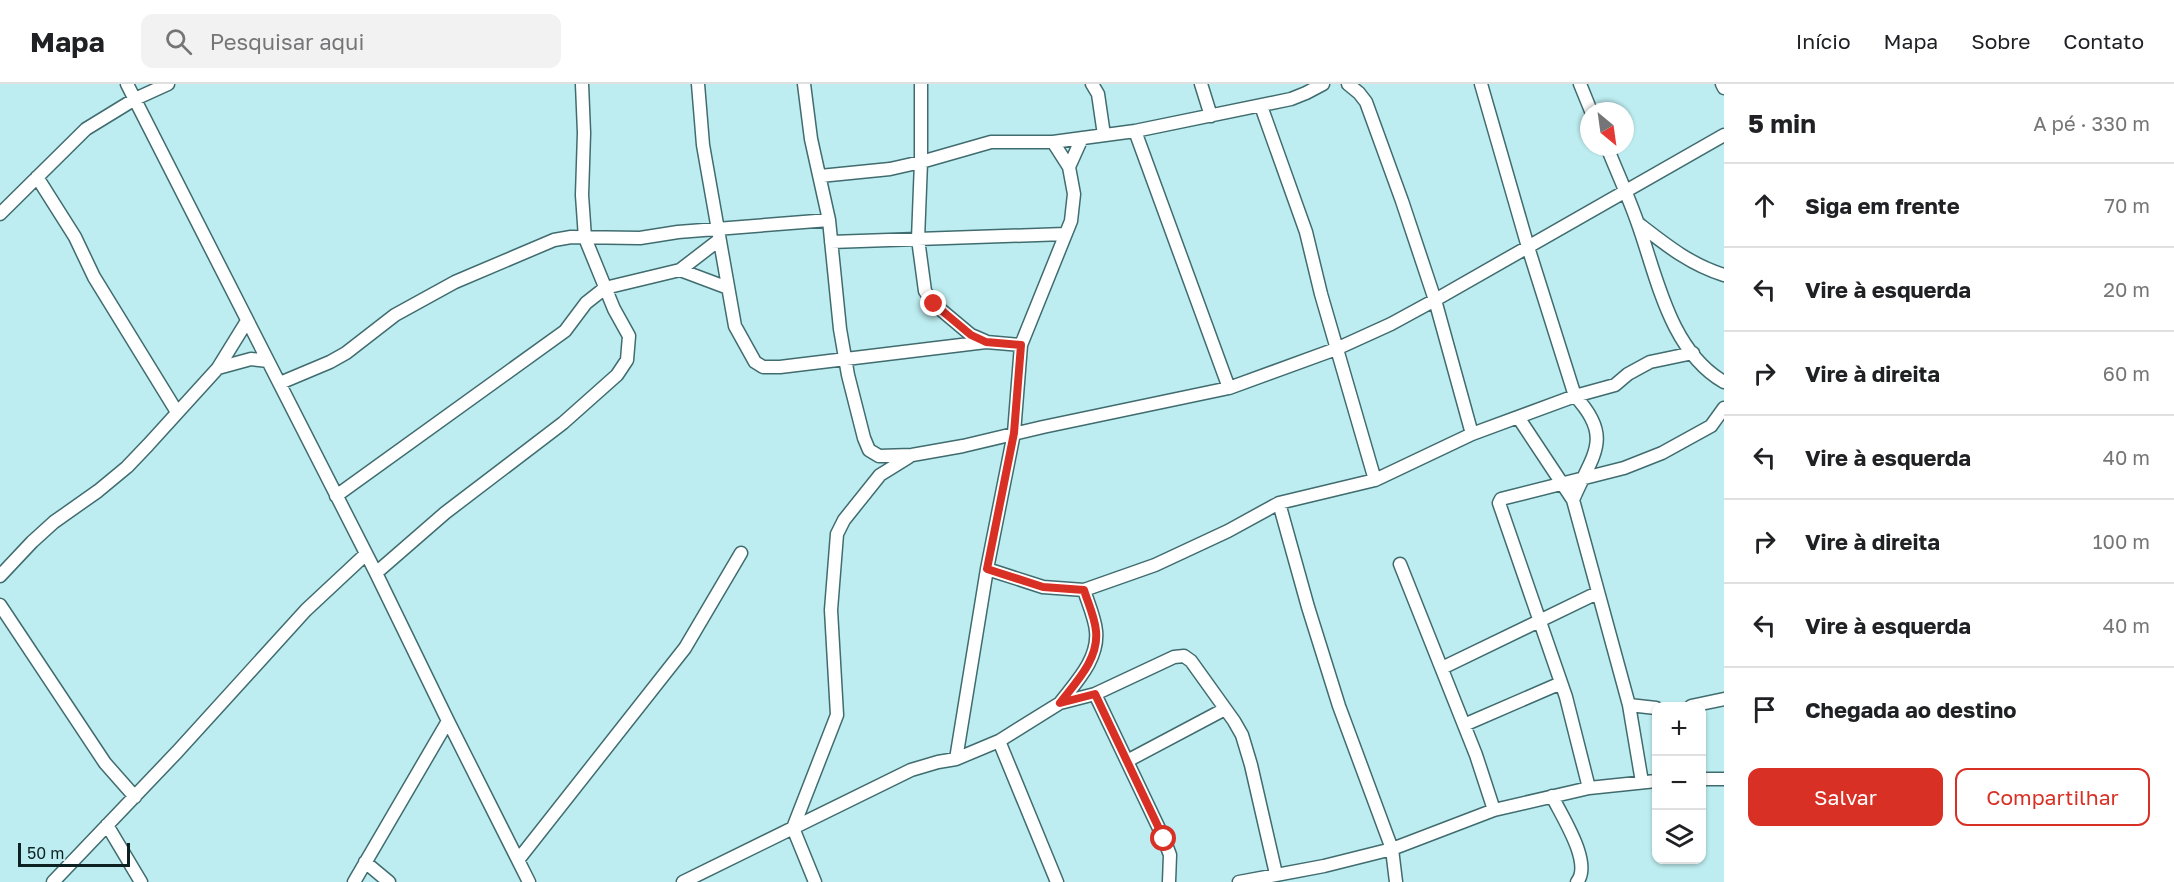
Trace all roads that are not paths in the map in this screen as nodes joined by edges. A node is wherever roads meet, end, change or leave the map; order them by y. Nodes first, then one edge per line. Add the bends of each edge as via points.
1 (127, 84) edge
2 (168, 84) edge
3 (582, 84) edge
4 (698, 84) edge
5 (804, 84) edge
6 (921, 84) edge
7 (1092, 84) edge
8 (1201, 84) edge
9 (1323, 84) edge
10 (1348, 84) edge
11 (1481, 84) edge
12 (1580, 84) edge
13 (1722, 84) edge
14 (1724, 88) edge
15 (135, 99) junction
16 (1587, 102) edge
17 (1261, 106) junction
18 (1211, 116) junction
19 (1135, 131) junction
20 (1104, 135) junction
21 (1724, 135) edge
22 (1082, 138) junction
23 (1053, 142) junction
24 (1610, 156) edge
25 (921, 162) junction
26 (1069, 167) junction
27 (820, 176) junction
28 (37, 177) junction
29 (1626, 192) junction
30 (0, 214) edge
31 (829, 220) junction
32 (1638, 223) junction
33 (1065, 234) junction
34 (718, 235) junction
35 (585, 238) junction
36 (918, 239) junction
37 (831, 242) junction
38 (1528, 247) junction
39 (680, 270) junction
40 (1724, 274) edge
41 (605, 288) junction
42 (728, 288) junction
43 (1435, 300) junction
44 (247, 321) junction
45 (986, 342) junction
46 (1021, 345) junction
47 (1336, 349) junction
48 (1692, 353) junction
49 (845, 360) junction
50 (268, 361) junction
51 (218, 368) junction
52 (1724, 382) edge
53 (280, 383) junction
54 (1229, 388) junction
55 (1575, 396) junction
56 (177, 412) junction
57 (1723, 414) edge
58 (1518, 417) junction
59 (1711, 426) junction
60 (1724, 431) edge
61 (1014, 433) junction
62 (1472, 434) junction
63 (912, 455) junction
64 (1582, 479) junction
65 (1375, 480) junction
66 (1564, 484) junction
67 (336, 496) junction
68 (1573, 500) junction
69 (1279, 503) junction
70 (741, 553) dead end
71 (366, 554) junction
72 (1400, 564) dead end
73 (987, 569) junction
74 (376, 573) junction
75 (0, 576) edge
76 (1084, 590) junction
77 (1598, 593) junction
78 (0, 605) edge
79 (1539, 623) junction
80 (1442, 669) junction
81 (1561, 683) junction
82 (1095, 694) junction
83 (1724, 699) edge
84 (1060, 703) junction
85 (1706, 703) edge
86 (1629, 705) junction
87 (1652, 708) edge
88 (1225, 709) junction
89 (448, 721) junction
90 (1464, 725) junction
91 (999, 741) junction
92 (956, 759) junction
93 (1127, 761) junction
94 (1706, 778) edge
95 (1724, 779) edge
96 (1652, 781) edge
97 (1642, 782) junction
98 (1588, 788) junction
99 (1552, 796) junction
100 (135, 797) junction
101 (1494, 810) junction
102 (107, 825) junction
103 (793, 828) junction
104 (1392, 849) junction
105 (518, 860) junction
106 (365, 862) junction
107 (1276, 874) junction
108 (53, 882) edge
109 (141, 882) edge
110 (354, 882) edge
111 (389, 882) edge
112 (529, 882) edge
113 (683, 882) edge
114 (815, 882) edge
115 (1057, 882) edge
116 (1169, 882) edge
117 (1239, 882) edge
118 (1396, 882) edge
119 (1577, 882) edge

1 - 15 street
2 - 15 street
3 - 35 street
4 - 34 street via 703,145
5 - 27 street
6 - 25 street
7 - 20 street via 1098,94
8 - 18 street
9 - 17 street
10 - 43 street via 1366,102
11 - 38 street
12 - 16 street
13 - 14 street
15 - 28 street via 86,129
15 - 44 street
17 - 18 street
17 - 47 street via 1306,232
18 - 19 street
19 - 20 street
19 - 54 street
20 - 22 street
21 - 29 street
22 - 23 street
22 - 26 street
23 - 25 street via 991,142
23 - 26 street
24 - 29 street
25 - 27 street
25 - 36 street
26 - 33 street via 1074,206
27 - 31 street
28 - 30 street
28 - 56 street
29 - 32 street
29 - 38 street
31 - 34 street via 754,225
31 - 37 street
32 - 40 street via 1690,261
32 - 48 street via 1670,318
33 - 36 street
33 - 46 street
34 - 35 street via 678,232 626,239
34 - 39 street
34 - 42 street
35 - 41 street
35 - 53 street via 554,240 455,282 395,315 346,353
36 - 37 street
36 - 45 street via 929,298 971,335
37 - 49 street
38 - 43 street
38 - 55 street
39 - 41 street
39 - 42 street
41 - 67 street via 586,303 566,332
41 - 74 street via 629,336 629,352 623,367 563,423 445,513
42 - 49 street via 738,333 755,362 763,367
43 - 47 street
43 - 62 street
44 - 50 street
44 - 51 street
45 - 46 street
45 - 49 street
46 - 61 street
47 - 54 street
47 - 65 street
48 - 52 street
48 - 55 street via 1650,362 1615,384
49 - 63 street via 869,450 879,456
50 - 51 street via 251,359
50 - 53 street
51 - 56 street
53 - 67 street
54 - 61 street
55 - 58 street
55 - 64 street via 1596,425 1595,455
56 - 75 street via 127,467 54,522
57 - 59 street
58 - 62 street
58 - 66 street
59 - 60 street
59 - 64 street via 1662,453
61 - 63 street
61 - 73 street
62 - 65 street
63 - 103 street via 880,475 837,534 831,610 837,715
64 - 66 street
64 - 68 street
65 - 69 street
66 - 68 street
66 - 79 street via 1501,499 1499,503
67 - 71 street
68 - 77 street
69 - 76 street via 1155,565
69 - 104 street via 1339,706
70 - 105 street via 685,648
71 - 74 street
71 - 100 street via 306,610
72 - 80 street
73 - 76 street via 1043,587
73 - 92 street
74 - 89 street
76 - 84 street via 1096,630 1096,646 1086,669
77 - 79 street
77 - 86 street
78 - 100 street via 105,763
79 - 80 street
79 - 81 street
80 - 90 street
81 - 90 street
81 - 98 street
82 - 84 street
82 - 88 street via 1174,657 1184,656
82 - 93 street
83 - 85 street
84 - 91 street
86 - 87 street
86 - 97 street
88 - 93 street
88 - 107 street via 1242,735
89 - 105 street
89 - 106 street
90 - 101 street
91 - 92 street
91 - 115 street
92 - 103 street via 911,770
93 - 116 street via 1170,855
94 - 95 street
96 - 97 street
97 - 98 street
98 - 99 street
99 - 101 street
99 - 119 street via 1580,854 1582,870
100 - 102 street
101 - 104 street
102 - 108 street
102 - 109 street
103 - 113 street
103 - 114 street
104 - 107 street
104 - 118 street
105 - 112 street
106 - 110 street
106 - 111 street
107 - 117 street

